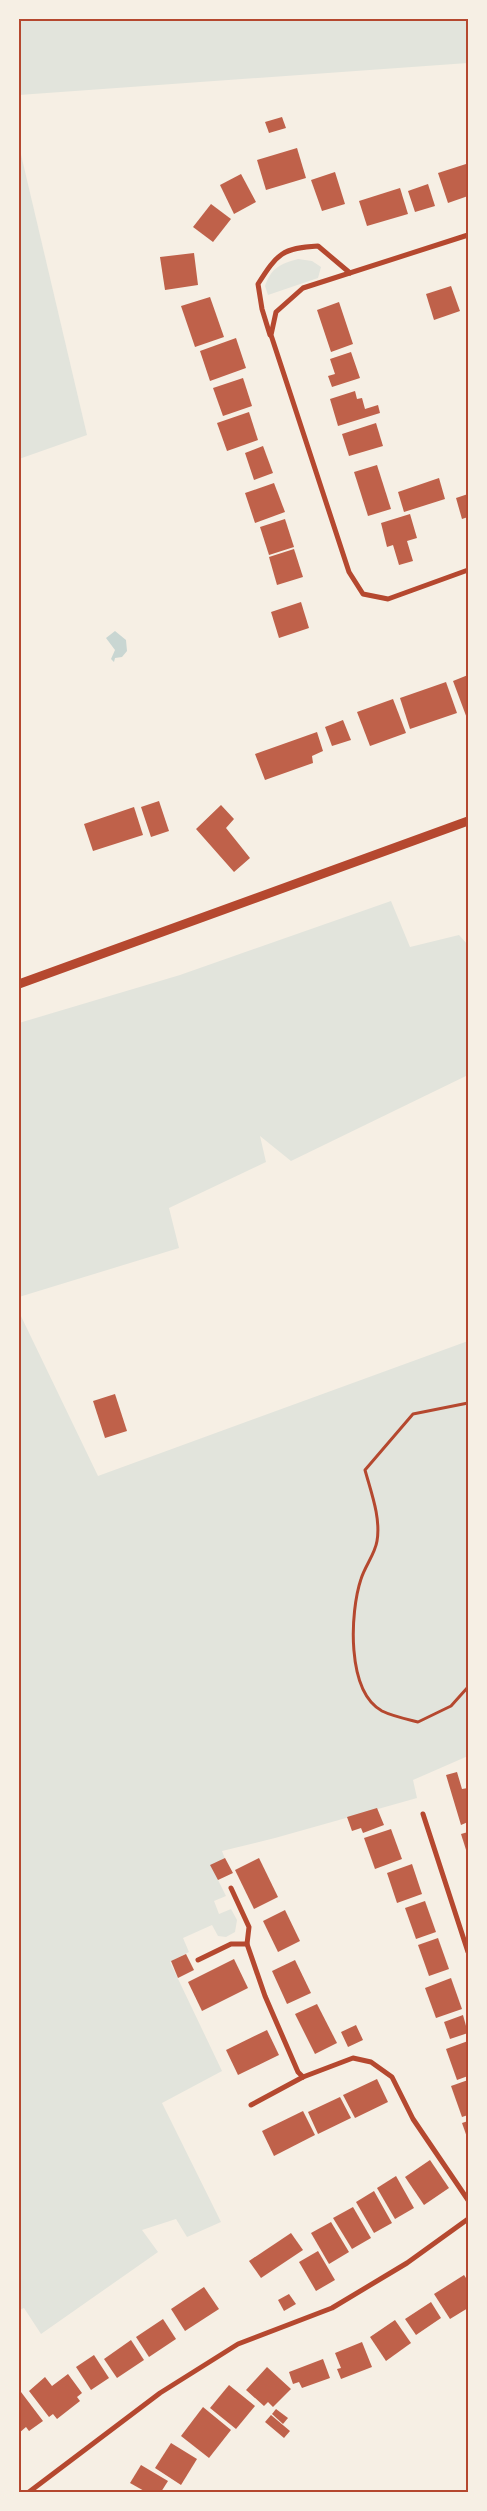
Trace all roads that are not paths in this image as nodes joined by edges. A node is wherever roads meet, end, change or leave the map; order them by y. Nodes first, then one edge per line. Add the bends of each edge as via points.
1 (468, 235) edge
2 (350, 273) junction
3 (271, 335) junction
4 (468, 570) edge
5 (468, 821) edge
6 (19, 984) edge
7 (423, 1814) dead end
8 (230, 1888) dead end
9 (247, 1944) junction
10 (468, 1952) edge
11 (198, 1960) dead end
12 (303, 2077) junction
13 (251, 2104) dead end
14 (468, 2200) edge
15 (468, 2219) edge
16 (29, 2492) edge

1 - 2 street
2 - 3 street via 303,288 276,312
2 - 3 street via 318,246 295,247 275,258 258,284
3 - 4 street via 349,572 363,594 388,599
5 - 6 street
7 - 10 street
8 - 9 street via 249,1926
9 - 11 street via 231,1944
9 - 12 street via 265,1996
12 - 13 street
12 - 14 street via 352,2058 371,2062 392,2078 413,2119
15 - 16 street via 407,2263 332,2308 238,2344 160,2393

